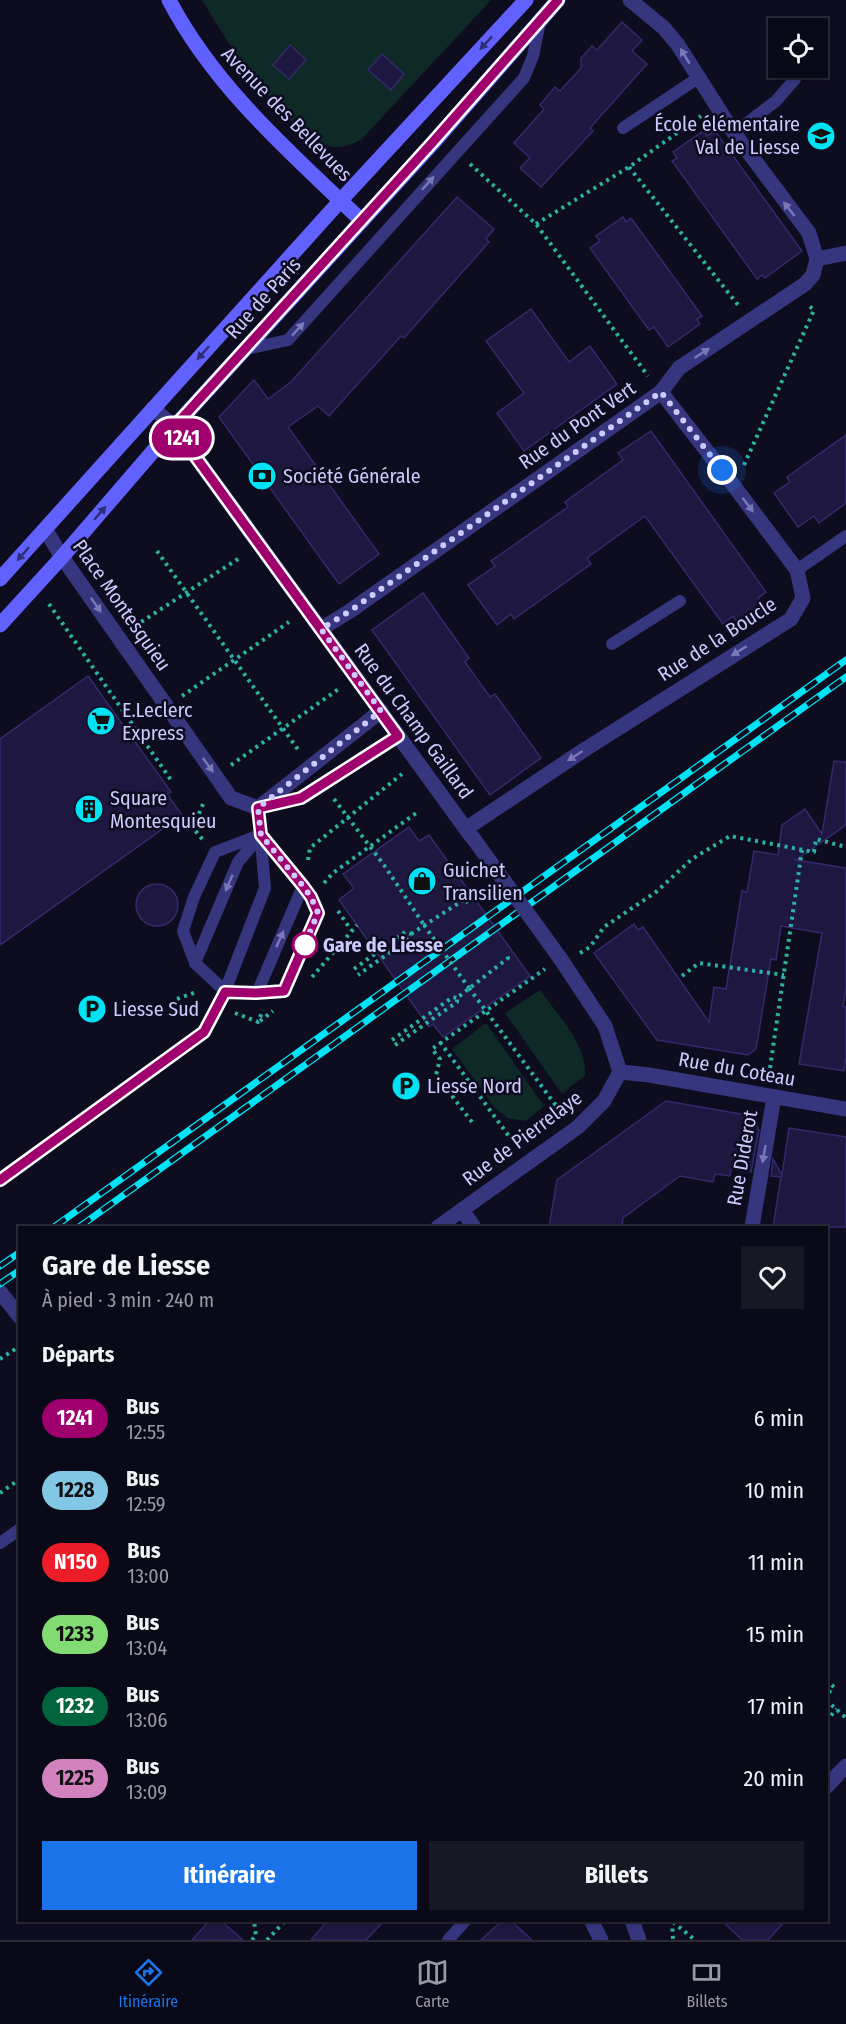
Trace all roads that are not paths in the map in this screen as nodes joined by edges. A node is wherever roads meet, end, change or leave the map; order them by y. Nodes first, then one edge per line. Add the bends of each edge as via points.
1 (169, 0) edge
2 (526, 0) edge
3 (558, 0) edge
4 (630, 0) edge
5 (540, 22) junction
6 (698, 78) junction
7 (795, 79) dead end
8 (623, 129) dead end
9 (734, 133) junction
10 (341, 200) junction
11 (362, 220) junction
12 (846, 253) edge
13 (817, 259) junction
14 (246, 349) junction
15 (661, 392) junction
16 (153, 408) junction
17 (174, 427) junction
18 (45, 529) junction
19 (846, 536) edge
20 (62, 557) junction
21 (797, 570) junction
22 (0, 579) edge
23 (680, 600) dead end
24 (0, 625) edge
25 (321, 629) junction
26 (612, 644) dead end
27 (381, 711) junction
28 (398, 736) junction
29 (258, 808) junction
30 (470, 833) junction
31 (261, 835) junction
32 (303, 886) junction
33 (195, 963) junction
34 (225, 992) junction
35 (256, 993) junction
36 (620, 1072) junction
37 (774, 1097) junction
38 (846, 1109) edge
39 (0, 1180) edge
40 (462, 1210) junction
41 (439, 1226) edge
42 (473, 1226) edge
43 (752, 1226) edge
44 (0, 1292) edge
45 (15, 1311) edge
46 (18, 1530) edge
47 (0, 1543) edge
48 (846, 1766) edge
49 (828, 1785) edge
50 (464, 1922) edge
51 (592, 1922) edge
52 (633, 1922) edge
53 (448, 1940) edge
54 (601, 1940) edge
55 (639, 1940) edge

1 - 10 main road, Avenue des Bellevues via 226,86
2 -> 10 main road, Rue de Paris
3 - 5 main road, Rue de Paris
6 -> 4 street via 664,28
5 - 11 main road, Rue de Paris
14 -> 5 lane via 288,340 524,78
6 - 8 lane
6 - 9 street
7 - 9 lane via 776,101
13 -> 9 street via 808,233
10 - 11 main road, Avenue des Bellevues
10 -> 16 main road, Rue de Paris
11 - 14 main road, Rue de Paris
12 - 13 street
15 -> 13 street, Rue du Pont Vert via 679,368 806,284
14 - 17 main road, Rue de Paris
15 -> 21 street, Rue de la Boucle
15 - 25 street, Rue du Pont Vert
16 - 17 street, Rue du Champ Gaillard
16 - 18 main road, Rue de Paris
20 -> 17 main road, Rue de Paris
17 - 25 street, Rue du Champ Gaillard
18 - 20 street, Place Montesquieu
18 -> 22 main road, Rue de Paris
19 - 21 lane
20 - 24 main road, Rue de Paris
20 -> 29 street, Place Montesquieu via 231,798
21 -> 30 street, Rue de la Boucle via 803,598 791,619 603,738
23 - 26 lane
25 - 27 street, Rue du Champ Gaillard
27 - 28 street, Rue du Champ Gaillard
27 - 29 street
28 - 29 lane via 301,798
28 - 30 street, Rue du Champ Gaillard
29 - 31 lane
30 - 36 street, Rue du Champ Gaillard, bridge via 605,1026
31 - 32 lane
31 -> 33 lane via 238,862
31 - 33 lane via 215,852 183,931
31 - 34 lane via 265,888
35 -> 32 lane
32 - 35 lane via 318,913 284,991
33 - 34 lane
34 - 35 lane
34 - 39 lane via 204,1032
36 - 37 street, Rue du Coteau
36 - 40 street, Rue de Pierrelaye via 604,1101 578,1127
37 - 38 street, Rue du Coteau
37 -> 43 street, Rue Diderot
40 - 41 street, Rue de Pierrelaye
40 - 42 street
44 - 45 street
46 - 47 lane
48 - 49 street
50 - 53 lane
51 - 54 street
52 - 55 street

